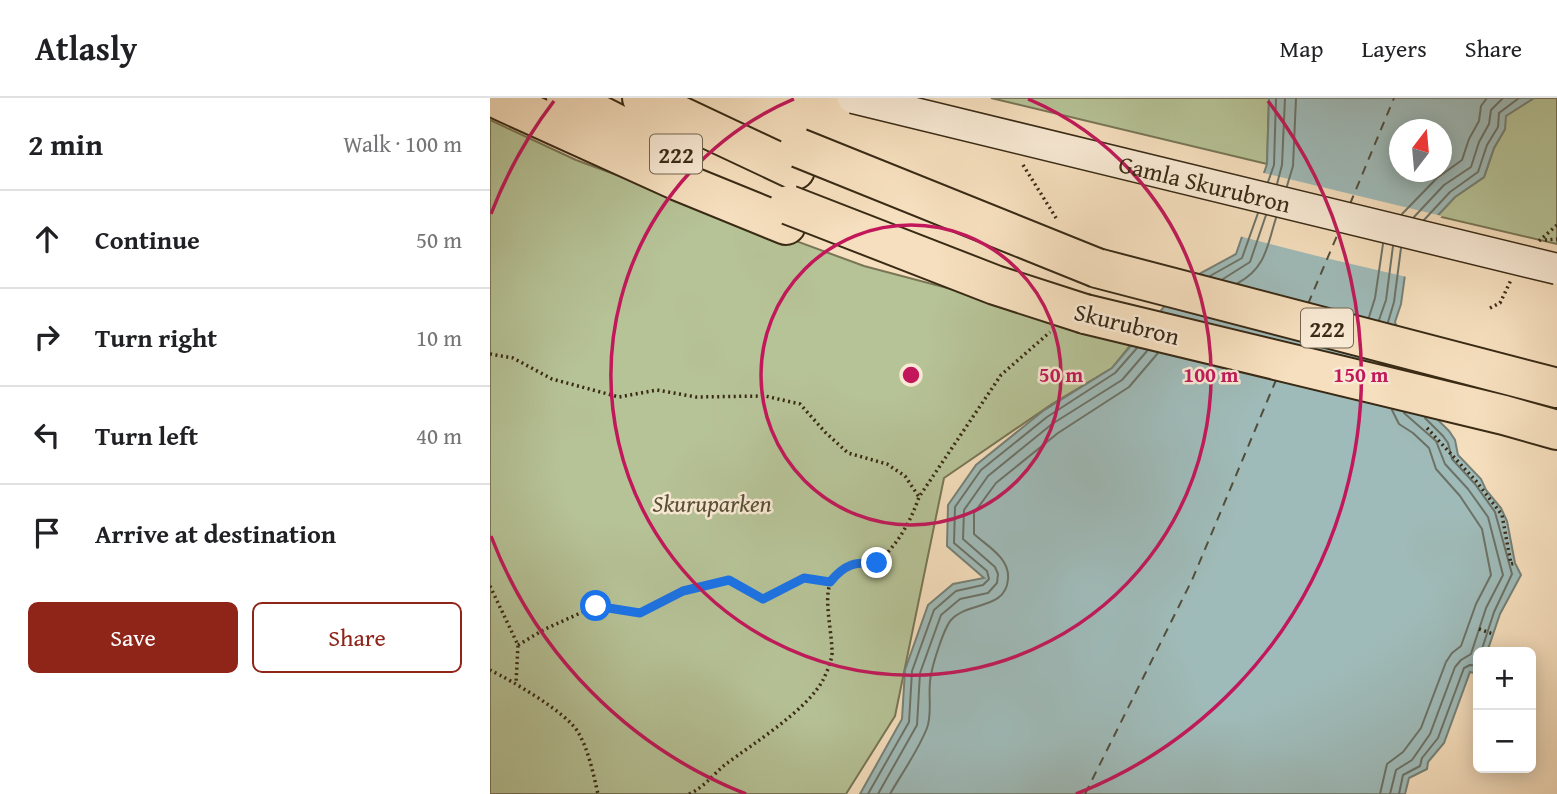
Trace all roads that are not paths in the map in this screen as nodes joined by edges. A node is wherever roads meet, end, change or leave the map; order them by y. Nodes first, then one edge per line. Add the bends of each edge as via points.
1 (495, 98) edge
2 (566, 98) edge
3 (642, 98) edge
4 (698, 98) edge
5 (853, 98) edge
6 (792, 187) junction
7 (1557, 269) edge
8 (1557, 388) edge
9 (1557, 430) edge

1 - 6 highway via 678,181
2 - 6 highway, 222 via 665,149
3 - 6 highway, 222
4 - 6 highway via 762,132
5 - 7 main road, Gamla Skurubron, bridge
6 - 8 highway, Skurubron / 222, bridge
6 - 9 highway, Skurubron / 222, bridge via 867,256

